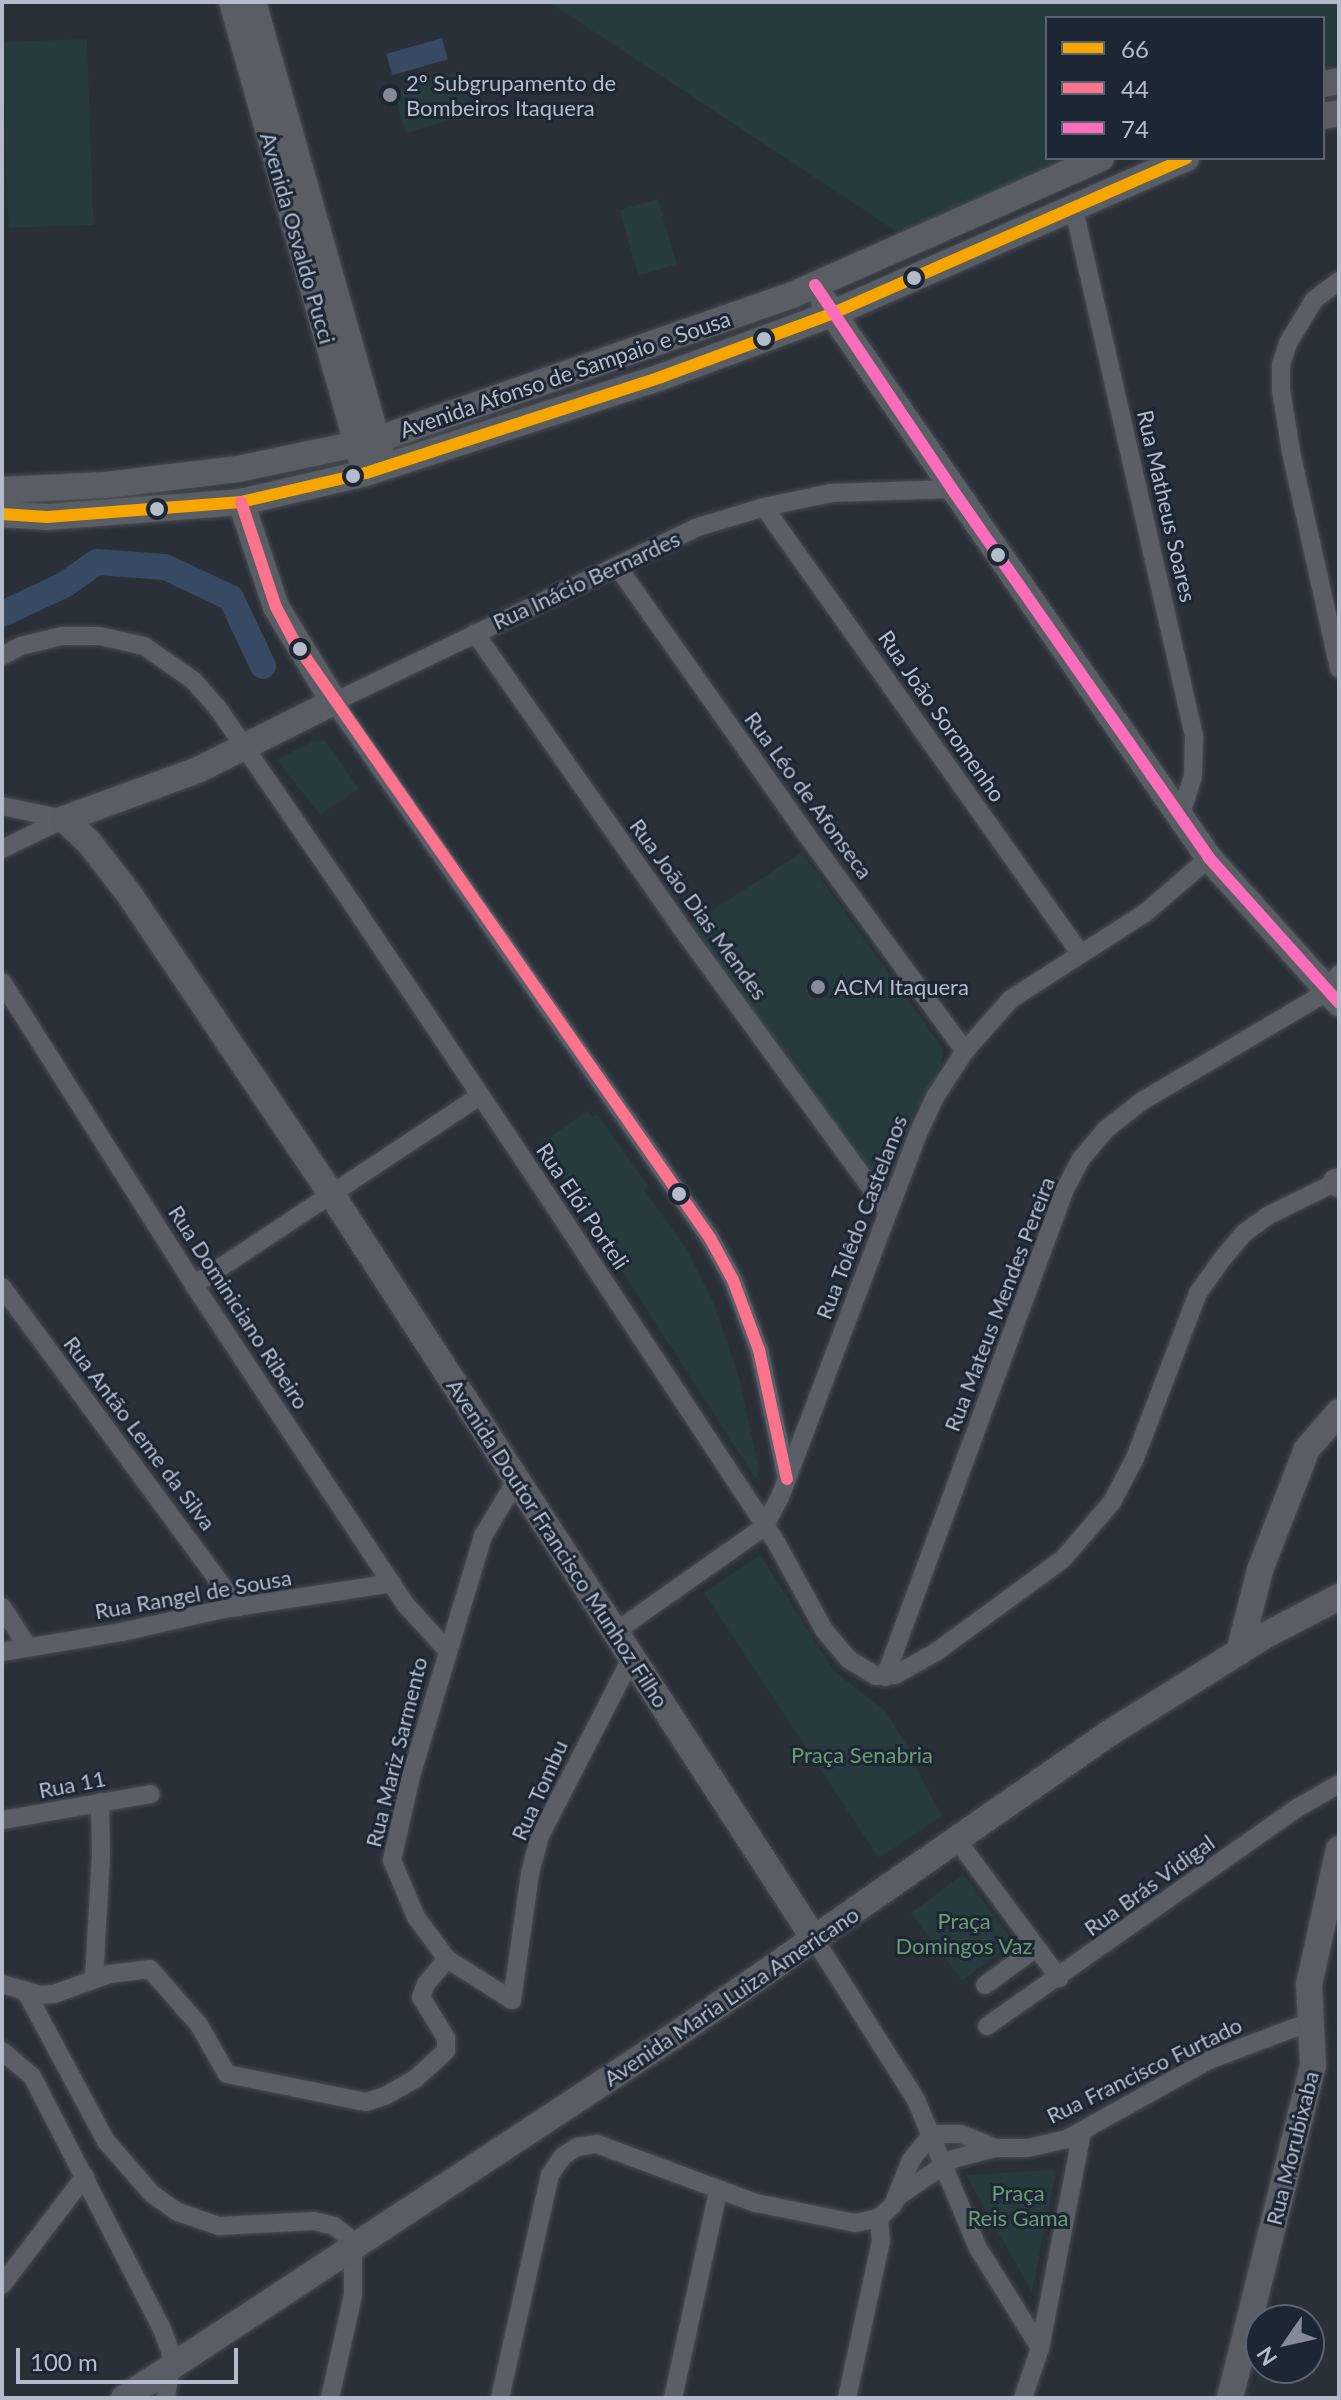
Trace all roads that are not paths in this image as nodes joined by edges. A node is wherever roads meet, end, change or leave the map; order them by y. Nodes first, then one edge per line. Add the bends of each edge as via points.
1 (232, 2) edge
2 (253, 2) edge
3 (1096, 160) edge
4 (1181, 160) edge
5 (1073, 205) junction
6 (1339, 281) edge
7 (815, 285) junction
8 (831, 314) junction
9 (366, 442) junction
10 (375, 470) junction
11 (47, 489) junction
12 (952, 489) junction
13 (2, 490) edge
14 (241, 502) junction
15 (764, 507) junction
16 (2, 514) edge
17 (47, 517) junction
18 (617, 566) junction
19 (475, 633) junction
20 (2, 656) edge
21 (1339, 669) edge
22 (334, 702) junction
23 (244, 750) junction
24 (2, 806) edge
25 (1180, 817) junction
26 (64, 819) junction
27 (2, 849) edge
28 (1209, 858) junction
29 (1080, 953) junction
30 (2, 982) edge
31 (1335, 990) edge
32 (965, 1051) junction
33 (480, 1096) junction
34 (1338, 1183) edge
35 (332, 1195) junction
36 (887, 1210) junction
37 (194, 1285) junction
38 (2, 1287) edge
39 (1339, 1412) edge
40 (517, 1479) junction
41 (787, 1479) junction
42 (764, 1527) junction
43 (392, 1583) junction
44 (1339, 1597) edge
45 (2, 1607) edge
46 (238, 1607) junction
47 (1250, 1609) junction
48 (615, 1632) junction
49 (1264, 1636) junction
50 (28, 1647) junction
51 (447, 1650) junction
52 (2, 1652) edge
53 (1239, 1652) junction
54 (632, 1657) junction
55 (885, 1677) junction
56 (1339, 1784) edge
57 (151, 1794) dead end
58 (100, 1802) junction
59 (2, 1820) edge
60 (957, 1840) junction
61 (1337, 1861) edge
62 (815, 1940) junction
63 (1036, 1948) junction
64 (447, 1959) junction
65 (1059, 1978) junction
66 (94, 1979) junction
67 (2, 1984) edge
68 (985, 1985) dead end
69 (26, 1992) junction
70 (512, 2000) joint
71 (1312, 2021) junction
72 (987, 2026) dead end
73 (2, 2051) edge
74 (1082, 2131) junction
75 (932, 2134) junction
76 (995, 2148) junction
77 (940, 2165) junction
78 (85, 2176) junction
79 (718, 2191) junction
80 (897, 2197) junction
81 (879, 2218) junction
82 (353, 2248) junction
83 (2, 2285) edge
84 (1040, 2348) junction
85 (170, 2368) junction
86 (124, 2398) edge
87 (166, 2398) edge
88 (330, 2398) edge
89 (500, 2398) edge
90 (673, 2398) edge
91 (847, 2398) edge
92 (1023, 2398) edge
93 (1230, 2398) edge

1 - 9 main road, Avenida Osvaldo Pucci
2 - 9 main road, Avenida Osvaldo Pucci
3 - 7 main road, Avenida Afonso de Sampaio e Sousa
4 - 5 main road, Avenida Afonso de Sampaio e Sousa
5 - 8 main road, Avenida Afonso de Sampaio e Sousa
5 - 25 street, Rua Matheus Soares via 1194,736 1193,776
6 - 21 street via 1314,300 1281,364 1291,452
7 - 8 main road
7 - 9 main road, Avenida Afonso de Sampaio e Sousa
8 - 10 main road, Avenida Afonso de Sampaio e Sousa via 661,377
8 - 12 main road
9 - 10 main road, Avenida Osvaldo Pucci
9 - 11 main road, Avenida Afonso de Sampaio e Sousa via 238,469
10 - 14 main road, Avenida Afonso de Sampaio e Sousa
11 - 13 main road, Avenida Afonso de Sampaio e Sousa
11 - 17 main road
12 - 15 street, Rua Inácio Bernardes via 831,493
12 - 25 main road
14 - 17 main road, Avenida Afonso de Sampaio e Sousa
14 - 22 main road via 276,607
15 - 18 street, Rua Inácio Bernardes via 695,528
15 - 29 street, Rua João Soromenho
16 - 17 main road, Avenida Afonso de Sampaio e Sousa
18 - 19 street, Rua Inácio Bernardes
18 - 32 street, Rua Léo de Afonseca
19 - 22 street, Rua Inácio Bernardes
19 - 36 street, Rua João Dias Mendes
20 - 23 street, Rua Elói Porteli via 62,636 100,636 144,646 194,681
22 - 23 main road, Rua Inácio Bernardes
22 - 41 street via 708,1234 733,1280 759,1350
23 - 26 main road, Rua Inácio Bernardes
23 - 33 street, Rua Elói Porteli
24 - 26 street
25 - 28 main road
26 - 27 street
26 - 35 main road, Avenida Doutor Francisco Munhoz Filho via 129,894
28 - 29 street, Rua Tolêdo Castelanos via 1145,913
28 - 31 main road
29 - 32 street, Rua Tolêdo Castelanos via 1011,999
30 - 37 street, Rua Dominiciano Ribeiro
31 - 55 street, Rua Mateus Mendes Pereira via 1142,1101 1105,1130 1081,1159 1065,1189
32 - 36 street, Rua Tolêdo Castelanos via 935,1097
33 - 35 street
33 - 42 street, Rua Elói Porteli
34 - 55 street via 1267,1216 1223,1258 1198,1293 1129,1469 1112,1502 1079,1542 936,1652
35 - 37 street
35 - 40 main road, Avenida Doutor Francisco Munhoz Filho
36 - 41 street, Rua Tolêdo Castelanos
37 - 43 street, Rua Dominiciano Ribeiro
38 - 46 street, Rua Antão Leme da Silva
39 - 47 main road via 1307,1449
40 - 48 main road, Avenida Doutor Francisco Munhoz Filho
40 - 51 street, Rua Mariz Sarmento via 483,1536
41 - 42 street, Rua Tolêdo Castelanos
42 - 48 street, Rua Tolêdo Castelanos
42 - 55 street, Rua Elói Porteli via 834,1645 863,1670
43 - 46 street, Rua Rangel de Sousa
43 - 51 street, Rua Dominiciano Ribeiro
44 - 49 main road, Avenida Maria Luiza Americano
45 - 50 street
46 - 50 street, Rua Rangel de Sousa
47 - 49 main road
47 - 53 main road
48 - 54 main road, Avenida Doutor Francisco Munhoz Filho
49 - 53 main road, Avenida Maria Luiza Americano
50 - 52 street, Rua Rangel de Sousa
51 - 64 street, Rua Mariz Sarmento via 392,1860 407,1900
53 - 60 main road, Avenida Maria Luiza Americano via 1111,1732
54 - 62 main road, Avenida Doutor Francisco Munhoz Filho
54 - 70 street, Rua Tombu via 540,1836
56 - 65 street, Rua Brás Vidigal
57 - 58 street, Rua 11
58 - 59 street, Rua 11
58 - 66 street
60 - 62 main road, Avenida Maria Luiza Americano
60 - 63 street
61 - 71 main road, Rua Morubixaba via 1311,1974
62 - 75 street, Avenida Doutor Francisco Munhoz Filho via 894,2063
62 - 82 main road, Avenida Maria Luiza Americano
63 - 65 street
63 - 68 street
64 - 66 street via 421,1997 446,2038 446,2051 415,2079 366,2102 227,2074 199,2025 150,1969
64 - 70 street, Rua Mariz Sarmento
65 - 72 street, Rua Brás Vidigal
66 - 69 street via 54,1994
67 - 69 street
69 - 82 street via 106,2141 152,2194 178,2212 219,2226 289,2220 330,2224
71 - 74 street, Rua Francisco Furtado via 1209,2060
71 - 93 main road, Rua Morubixaba via 1313,2066
73 - 78 street via 32,2076
74 - 76 street, Rua Francisco Furtado via 1044,2145
74 - 84 street
75 - 76 street, Rua Francisco Furtado via 961,2134
75 - 77 street, Avenida Doutor Francisco Munhoz Filho
75 - 80 street, Rua Francisco Furtado via 911,2160
76 - 77 street, Rua Francisco Furtado
77 - 80 street, Rua Francisco Furtado
77 - 84 street, Avenida Doutor Francisco Munhoz Filho via 978,2248
78 - 83 street
78 - 85 street via 162,2329 172,2357
79 - 81 street via 831,2219 855,2223
79 - 89 street via 597,2144 563,2156 550,2175
79 - 90 street
80 - 81 street, Rua Francisco Furtado
81 - 91 street via 881,2241
82 - 85 main road, Avenida Maria Luiza Americano
82 - 88 street via 353,2295
84 - 92 street
85 - 86 main road, Avenida Maria Luiza Americano
85 - 87 street

